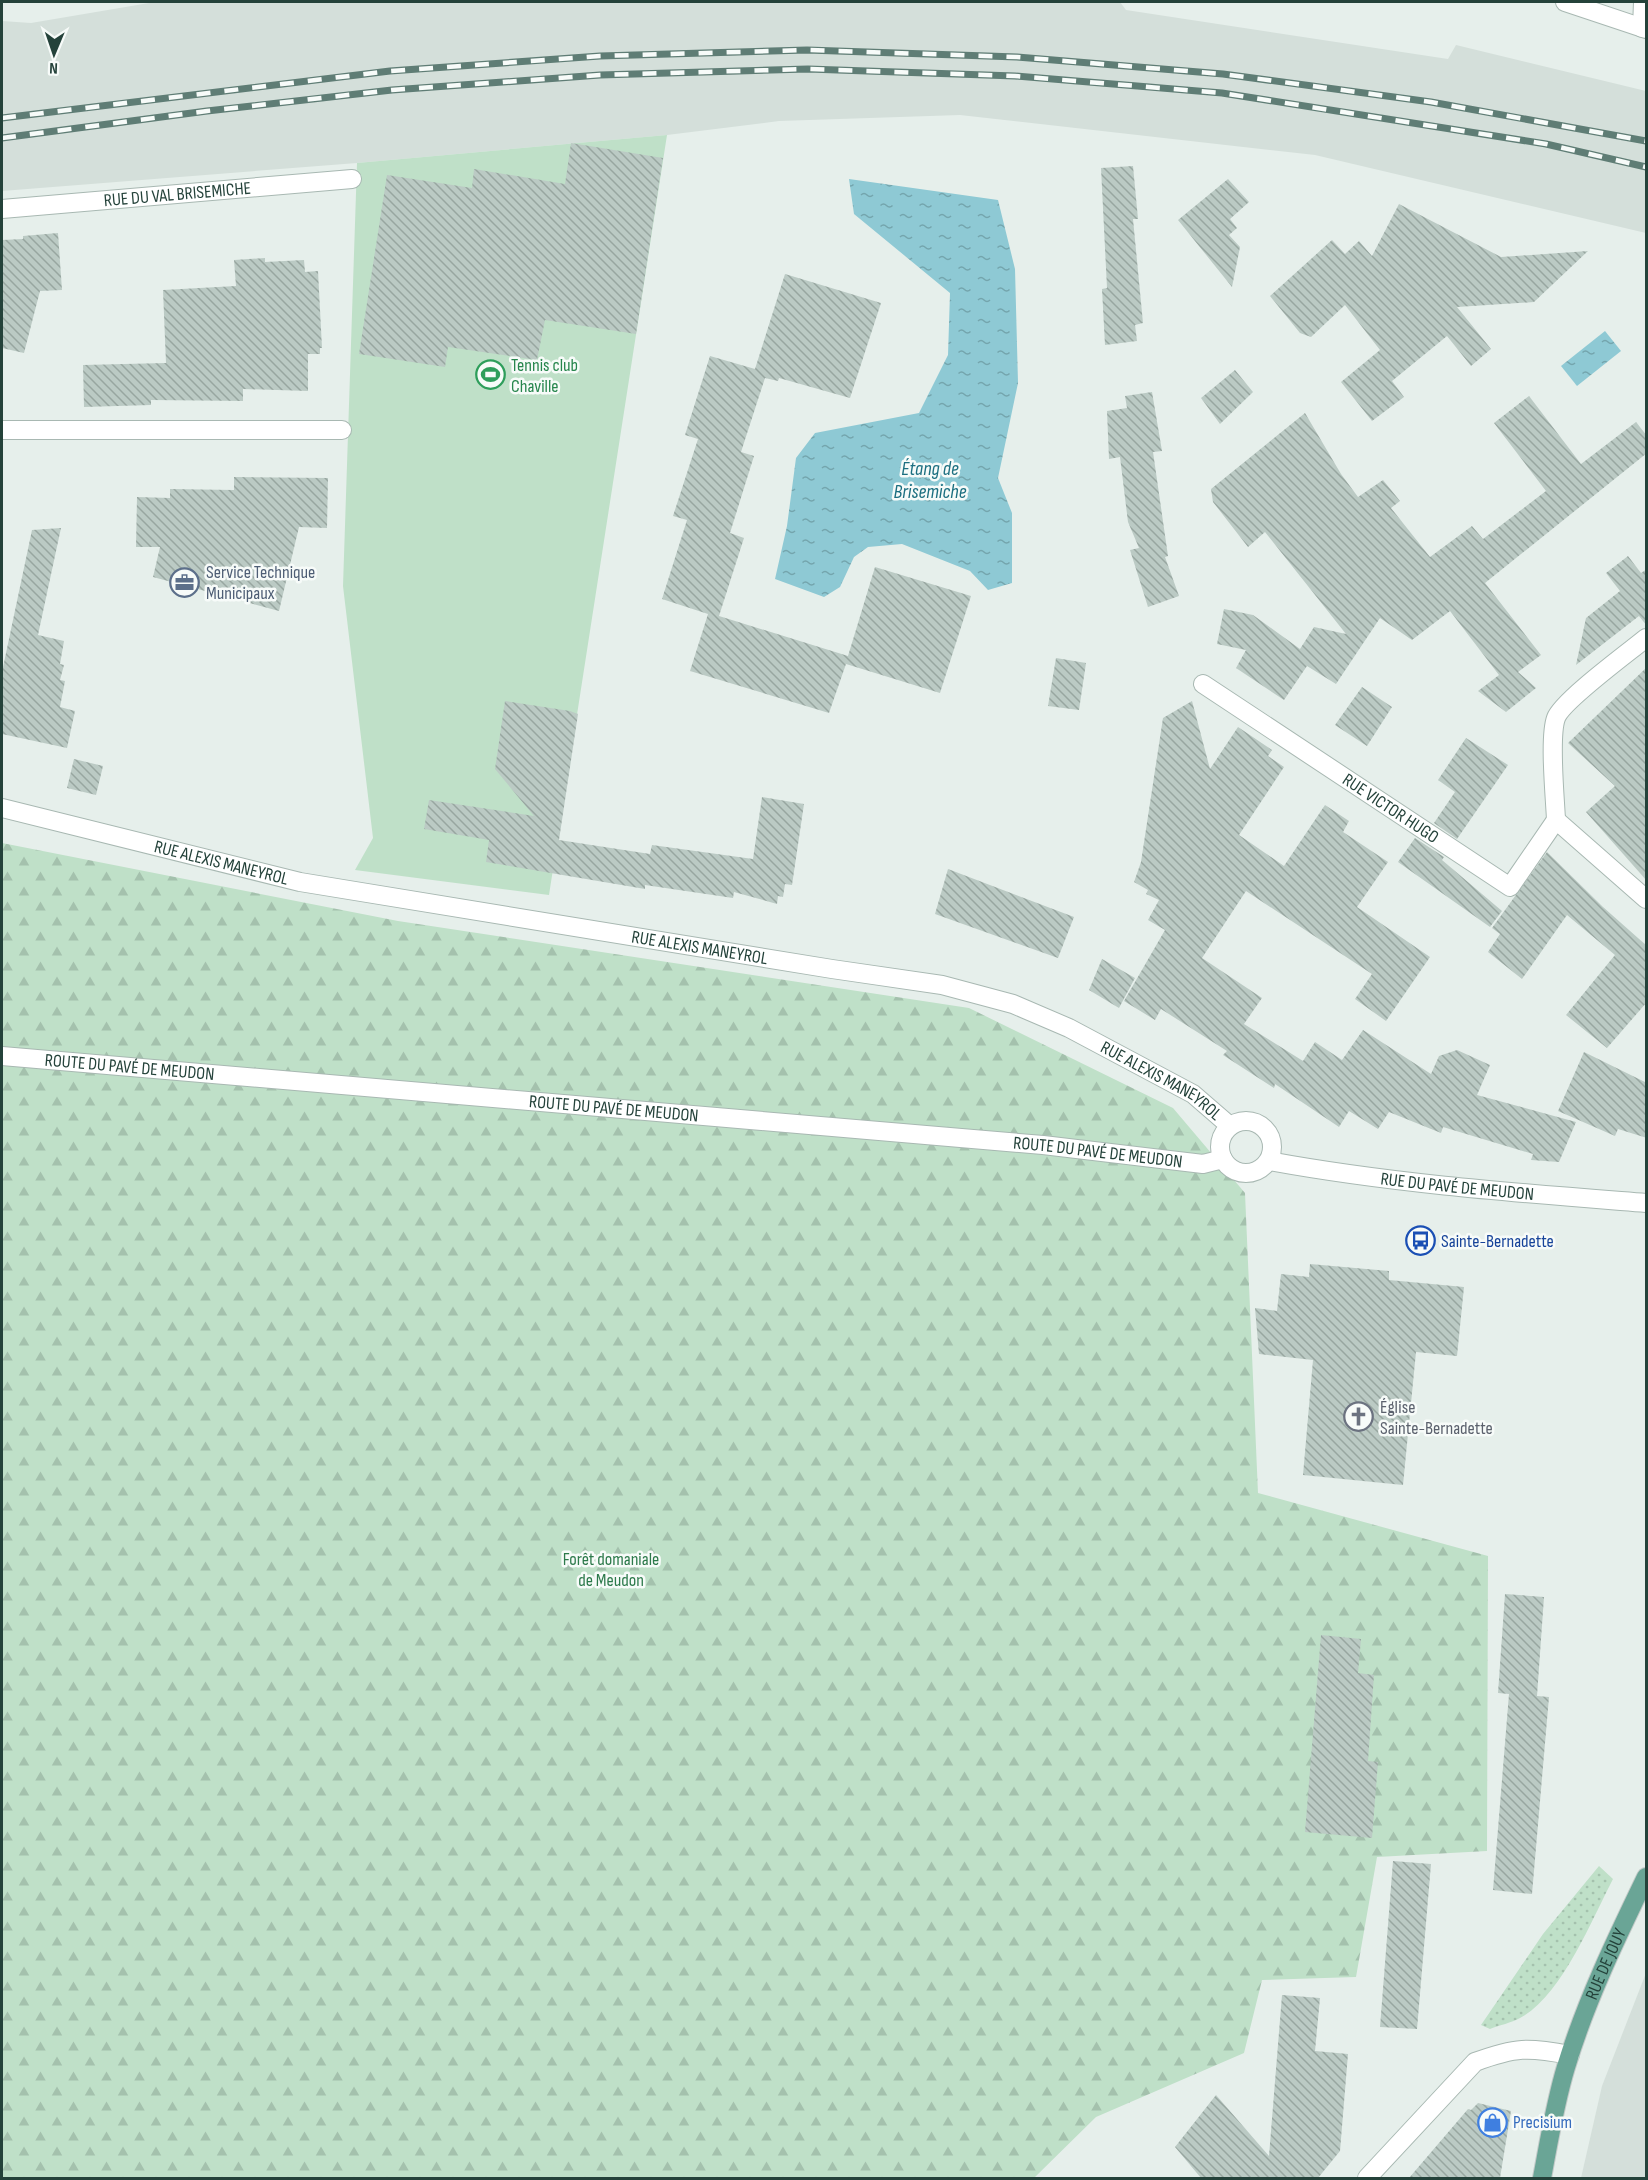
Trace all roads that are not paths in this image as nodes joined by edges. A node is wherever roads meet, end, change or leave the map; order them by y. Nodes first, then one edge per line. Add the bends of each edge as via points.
1 (1565, 2) edge
2 (1643, 2) edge
3 (1644, 29) edge
4 (352, 179) dead end
5 (2, 208) edge
6 (2, 430) edge
7 (342, 430) dead end
8 (1647, 638) edge
9 (1203, 684) dead end
10 (2, 808) edge
11 (1556, 820) junction
12 (1647, 899) edge
13 (2, 1056) edge
14 (1230, 1126) junction
15 (1223, 1159) junction
16 (1269, 1161) junction
17 (1647, 1203) edge
18 (1647, 1877) edge
19 (1570, 2055) junction
20 (1367, 2178) edge
21 (1542, 2178) edge

1 - 3 street
2 - 3 street
4 - 5 street, RUE DU VAL BRISEMICHE
6 - 7 street
8 - 11 street via 1562,707 1556,717
9 - 11 street, RUE VICTOR HUGO via 1510,887
10 - 14 street, RUE ALEXIS MANEYROL via 300,882 942,985 1013,1004 1070,1028 1193,1094
11 - 12 street
13 - 15 street, ROUTE DU PAVÉ DE MEUDON via 1044,1145 1203,1164
14 - 15 street via 1221,1141
14 - 16 street via 1248,1121 1265,1128 1273,1144
15 - 16 street via 1234,1170 1249,1173
16 - 17 street, RUE DU PAVÉ DE MEUDON via 1430,1185
18 - 19 main road, RUE DE JOUY via 1610,1949
19 - 20 street via 1519,2049 1475,2062
19 - 21 main road, RUE DE JOUY

